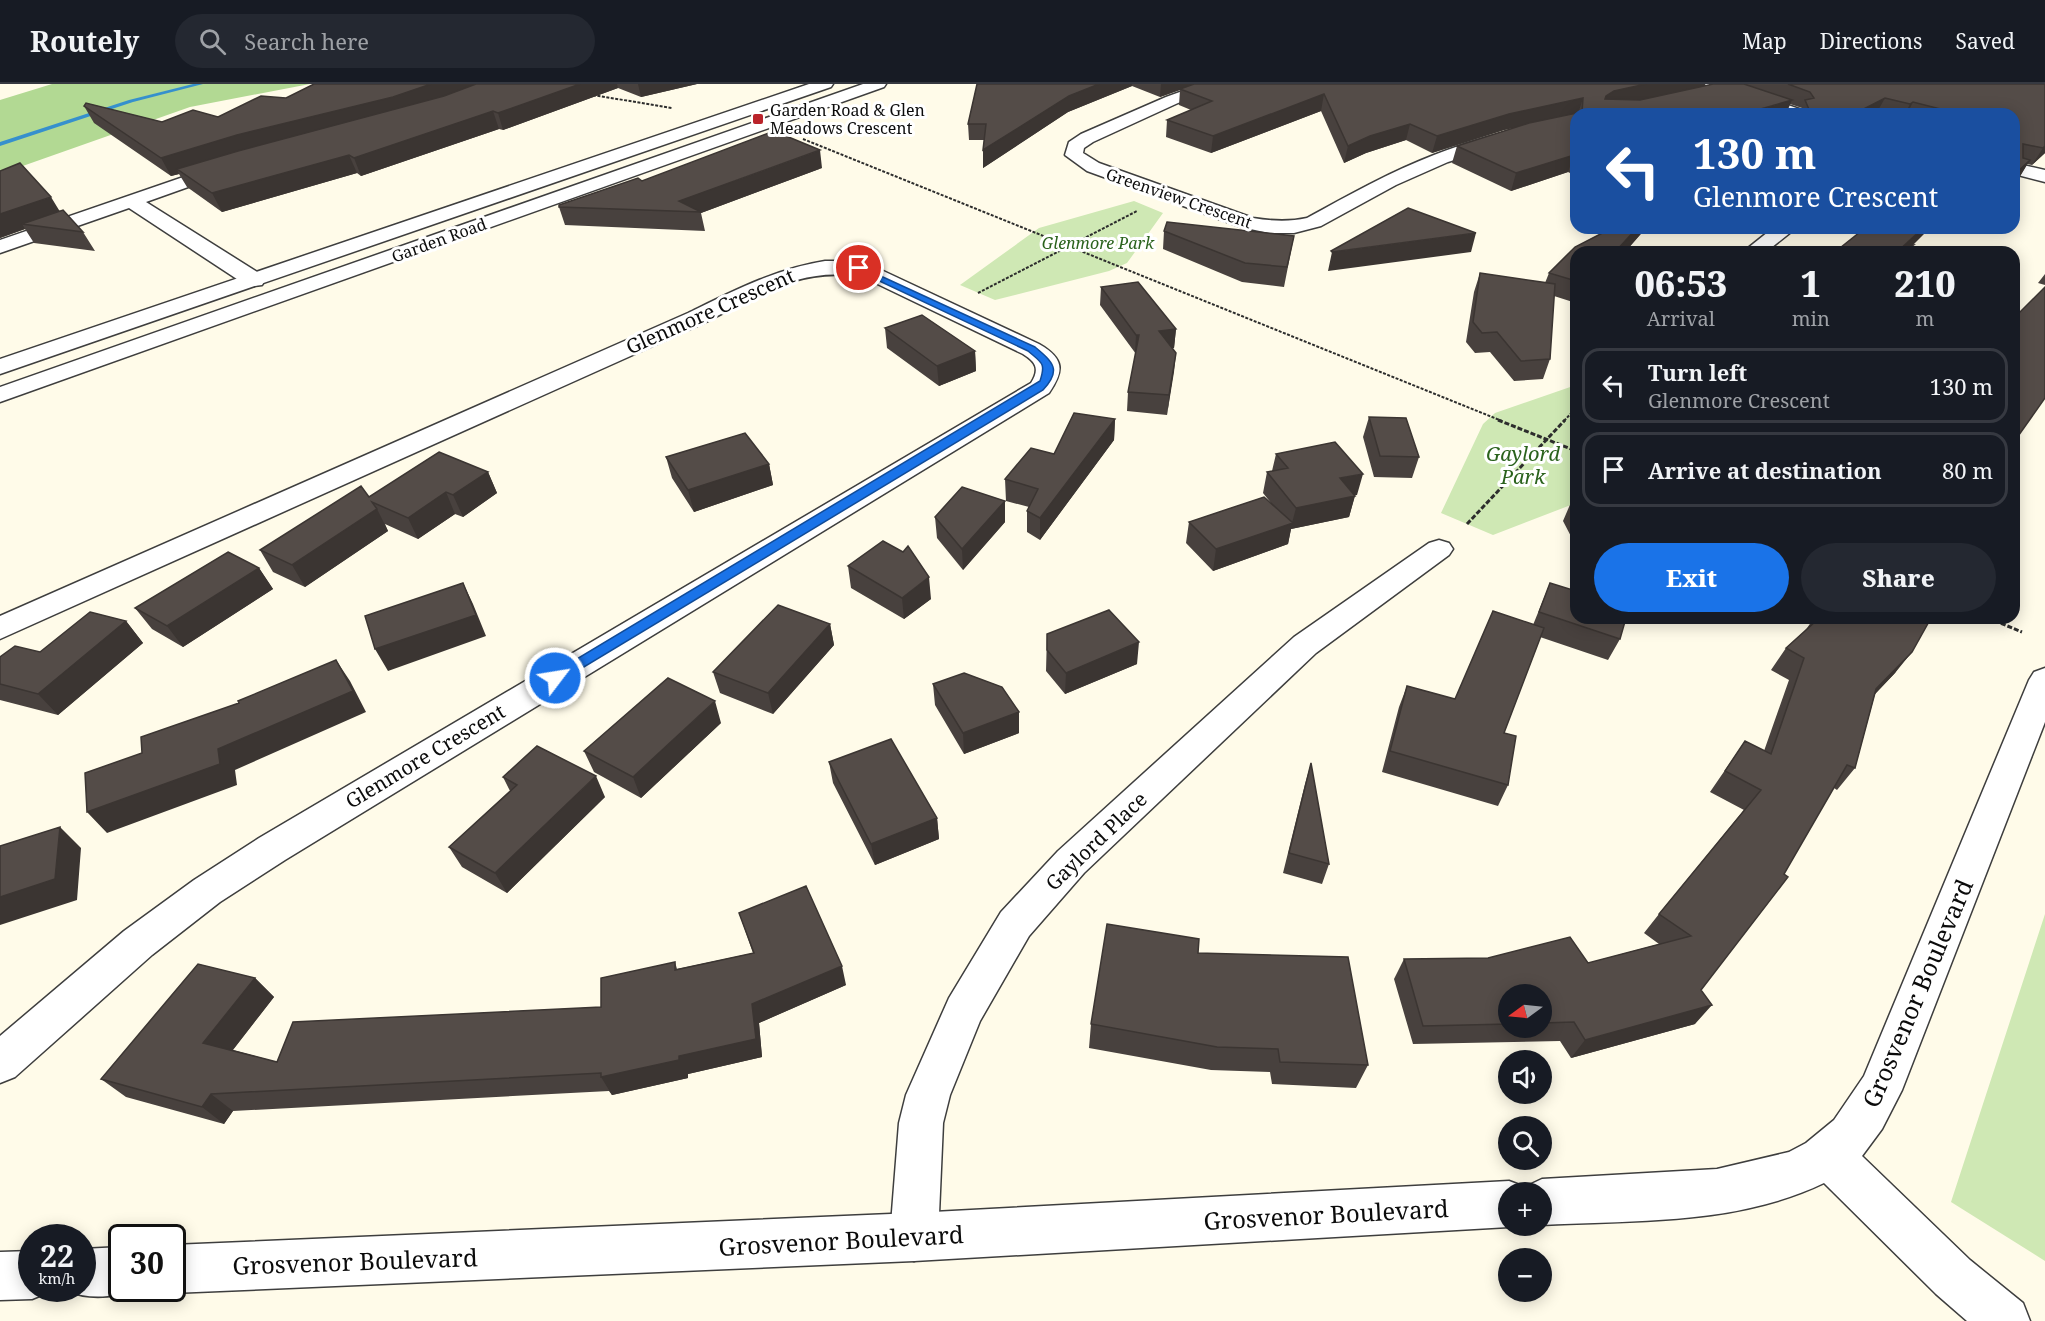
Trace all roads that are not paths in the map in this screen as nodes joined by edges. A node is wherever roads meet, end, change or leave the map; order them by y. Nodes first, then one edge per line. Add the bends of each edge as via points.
1 (825, 84) edge
2 (878, 84) edge
3 (1217, 84) edge
4 (1714, 90) edge
5 (1776, 108) edge
6 (1570, 122) edge
7 (246, 161) edge
8 (2020, 170) edge
9 (2045, 176) edge
10 (130, 200) junction
11 (1778, 234) edge
12 (1761, 246) edge
13 (0, 247) edge
14 (254, 280) junction
15 (0, 367) edge
16 (0, 395) edge
17 (1439, 549) dead end
18 (0, 628) edge
19 (2045, 681) edge
20 (0, 1063) edge
21 (1828, 1155) junction
22 (1552, 1201) edge
23 (1498, 1205) edge
24 (914, 1237) junction
25 (186, 1268) edge
26 (18, 1275) edge
27 (0, 1276) edge
28 (2005, 1321) edge

1 - 14 street, Garden Road
2 - 16 street, Garden Road
3 - 6 street, Greenview Crescent via 1087,138 1075,146 1074,154 1093,167 1248,222 1294,227 1314,222 1389,181 1442,158
4 - 5 street
7 - 10 street
8 - 9 street
10 - 13 street
10 - 14 street
11 - 12 street
14 - 15 street, Garden Road
17 - 24 street, Gaylord Place via 1305,645 1071,862 1015,924 964,1011 928,1095 921,1123
18 - 20 street, Glenmore Crescent via 806,269 845,266 872,273 1031,349 1041,355 1049,368 1040,388 332,812 207,891 138,942
19 - 21 street, Grosvenor Boulevard via 1880,1090 1849,1138
21 - 22 street, Grosvenor Boulevard via 1800,1170 1717,1192
21 - 28 street via 1953,1277
23 - 24 street, Grosvenor Boulevard
24 - 25 street, Grosvenor Boulevard
26 - 27 street

